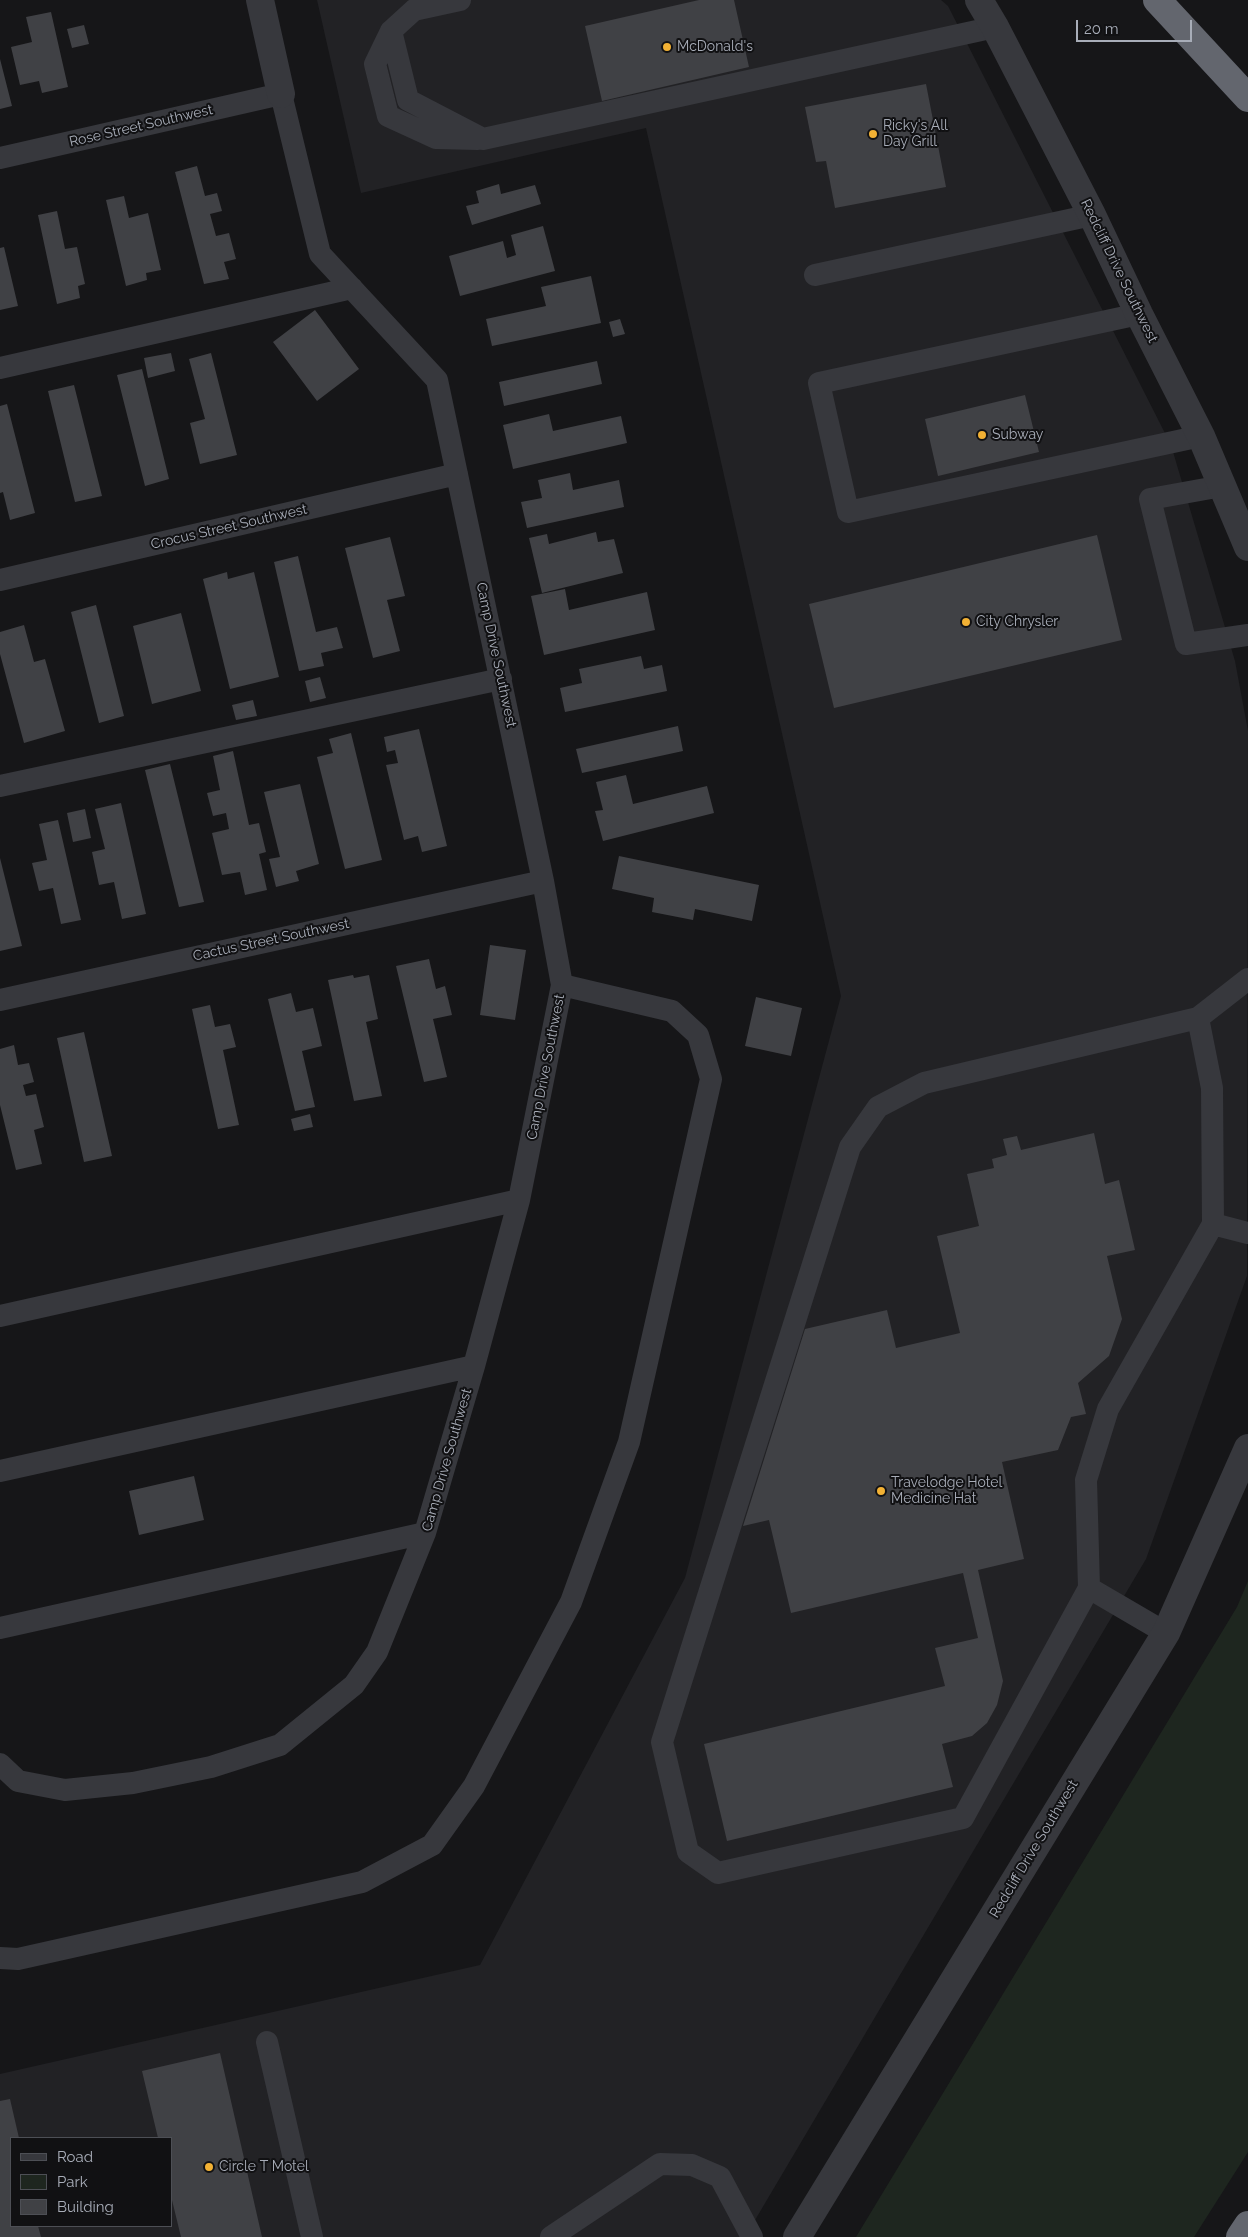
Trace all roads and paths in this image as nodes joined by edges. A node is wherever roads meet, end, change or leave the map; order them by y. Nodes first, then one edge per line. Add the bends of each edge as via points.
1 (260, 0) edge
2 (460, 0) edge
3 (979, 0) edge
4 (1157, 0) edge
5 (995, 26) junction
6 (281, 94) junction
7 (1248, 98) edge
8 (0, 158) edge
9 (1092, 215) junction
10 (815, 275) dead end
11 (352, 288) junction
12 (1139, 314) junction
13 (0, 368) edge
14 (1201, 436) junction
15 (457, 474) junction
16 (1222, 486) junction
17 (1248, 547) edge
18 (0, 580) edge
19 (1248, 635) edge
20 (501, 678) junction
21 (0, 786) edge
22 (542, 881) junction
23 (1248, 980) edge
24 (562, 985) junction
25 (0, 1000) edge
26 (1198, 1018) junction
27 (519, 1200) junction
28 (1214, 1224) junction
29 (1248, 1233) edge
30 (0, 1316) edge
31 (474, 1366) junction
32 (1248, 1448) edge
33 (0, 1471) edge
34 (426, 1533) junction
35 (1089, 1588) junction
36 (0, 1628) edge
37 (1166, 1633) junction
38 (0, 1764) edge
39 (0, 1958) edge
40 (267, 2042) dead end
41 (1248, 2225) edge
42 (312, 2237) edge
43 (551, 2237) edge
44 (752, 2237) edge
45 (797, 2237) edge
46 (1240, 2237) edge

1 - 6 street
2 - 5 lane via 414,10 390,31 375,64 388,116 436,138 483,139
3 - 5 street, Redcliff Drive Southwest
4 - 7 highway
5 - 9 street, Redcliff Drive Southwest
6 - 8 lane, Rose Street Southwest
6 - 11 lane, Camp Drive Southwest via 320,254
9 - 10 lane
9 - 12 street, Redcliff Drive Southwest
11 - 13 lane
11 - 15 lane, Camp Drive Southwest via 437,380
12 - 14 street, Redcliff Drive Southwest
12 - 14 lane via 818,383 848,512
14 - 16 street, Redcliff Drive Southwest
15 - 18 lane, Crocus Street Southwest
15 - 20 lane, Camp Drive Southwest
16 - 17 street, Redcliff Drive Southwest
16 - 19 lane via 1150,499 1186,644
20 - 21 lane
20 - 22 lane, Camp Drive Southwest
22 - 24 lane, Camp Drive Southwest
22 - 25 lane, Cactus Street Southwest
23 - 26 lane
24 - 27 lane, Camp Drive Southwest
24 - 39 lane via 672,1012 698,1035 712,1079 629,1442 571,1602 474,1786 432,1845 362,1882 18,1959
26 - 28 lane via 1212,1088
26 - 35 lane via 924,1083 878,1107 850,1147 662,1742 688,1852 718,1873 963,1818
27 - 30 lane
27 - 31 lane, Camp Drive Southwest
28 - 29 lane
28 - 35 lane via 1108,1409 1086,1480
31 - 33 lane
31 - 34 lane, Camp Drive Southwest
32 - 37 street, Redcliff Drive Southwest
34 - 36 lane
34 - 38 lane, Camp Drive Southwest via 377,1652 354,1685 280,1745 211,1767 133,1783 65,1790 18,1781
35 - 37 lane
37 - 45 street, Redcliff Drive Southwest
40 - 42 lane
41 - 46 highway
43 - 44 lane via 660,2164 692,2165 720,2177

